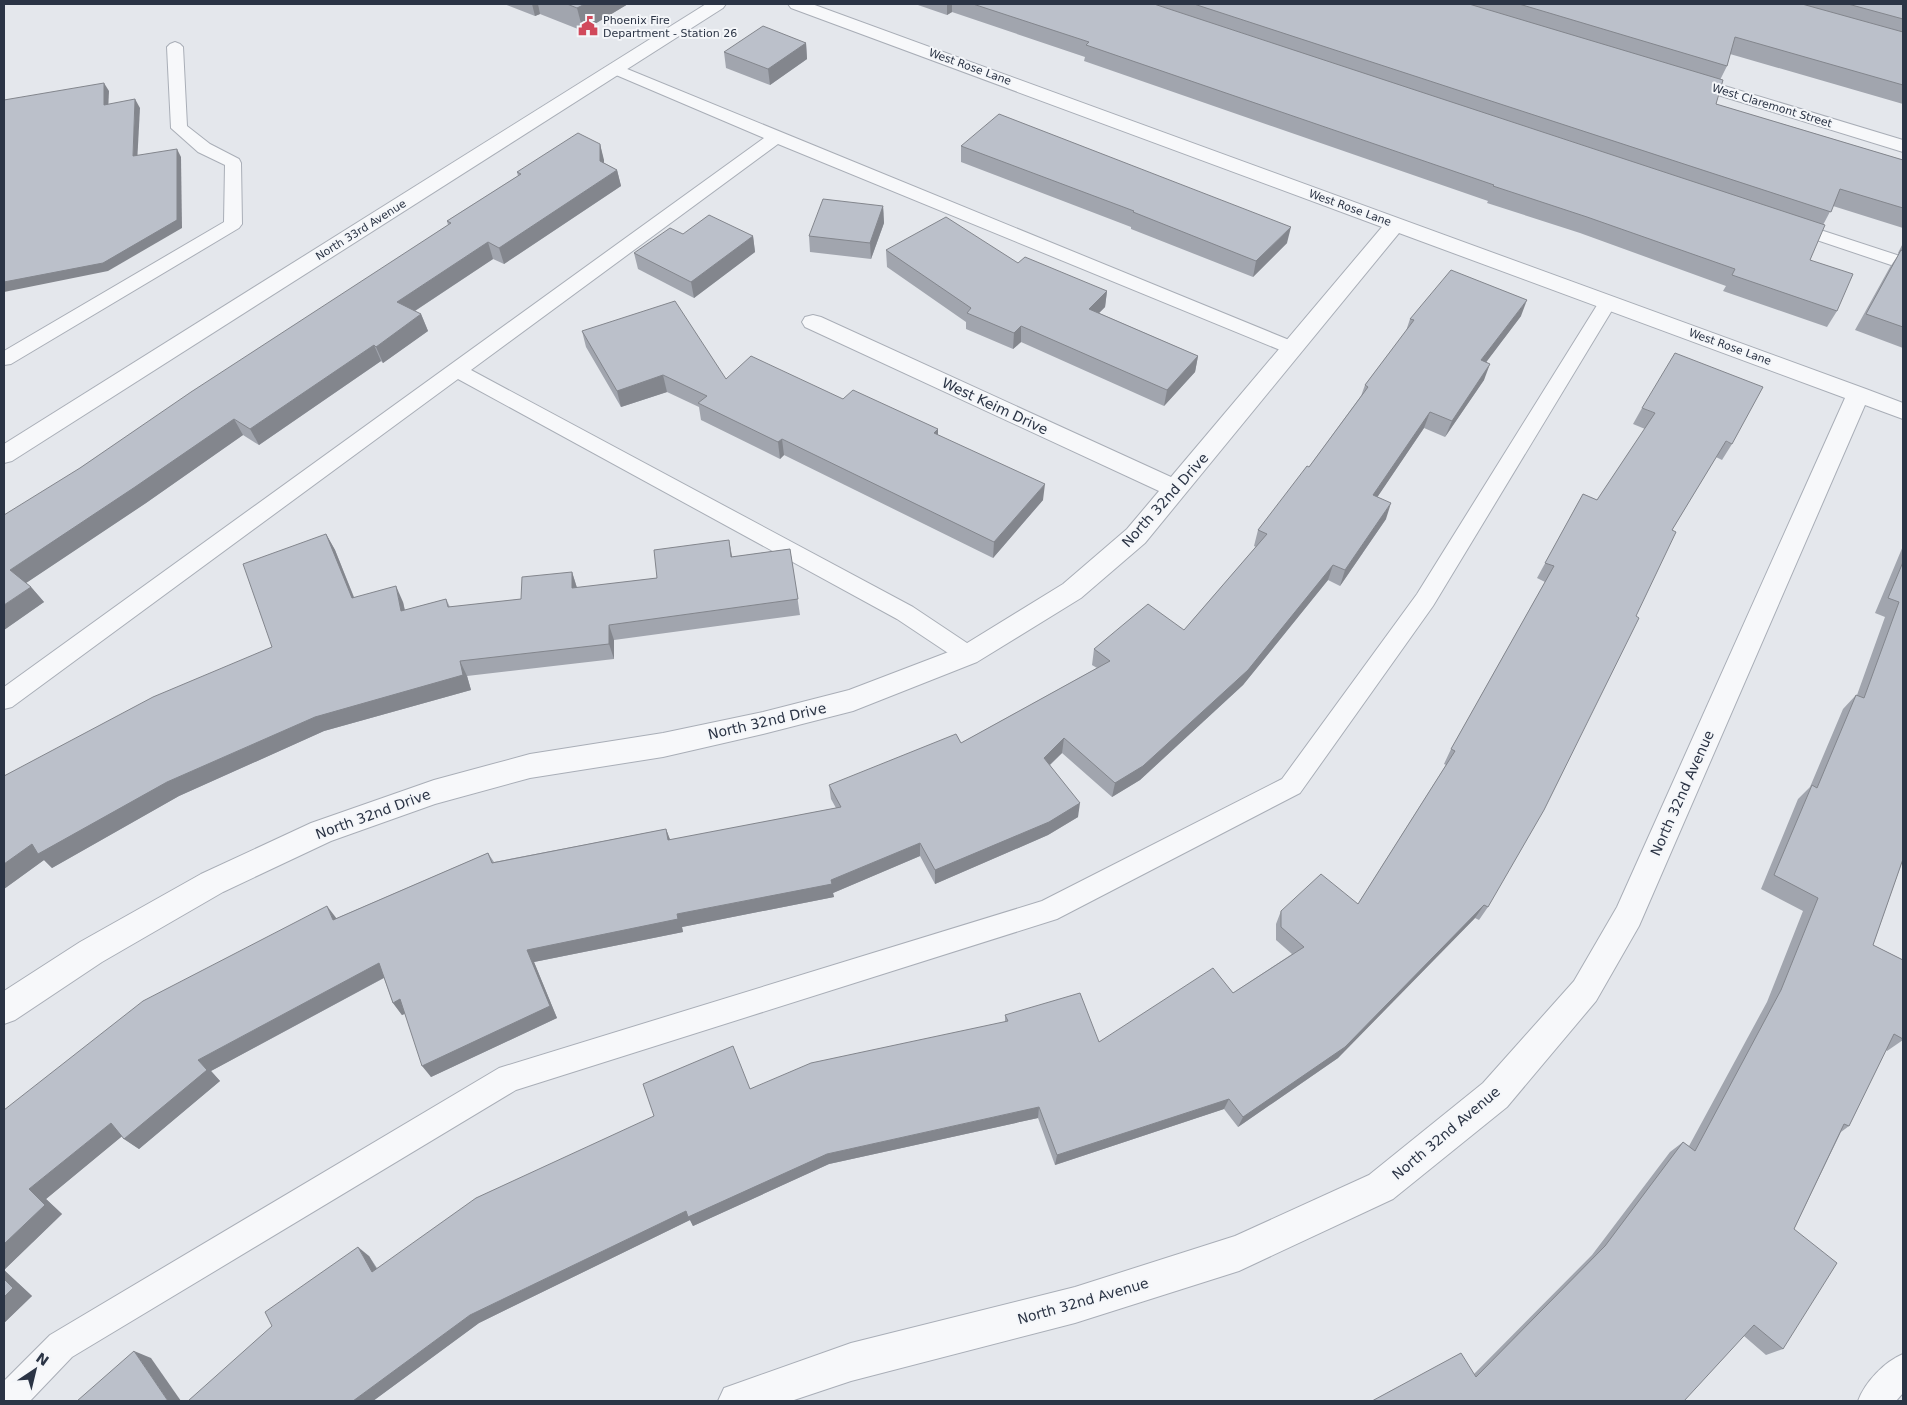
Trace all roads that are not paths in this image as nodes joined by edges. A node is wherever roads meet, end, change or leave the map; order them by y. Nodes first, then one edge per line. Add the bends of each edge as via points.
1 (717, 4) edge
2 (797, 4) edge
3 (175, 47) dead end
4 (615, 69) junction
5 (1666, 73) edge
6 (776, 137) junction
7 (1903, 146) edge
8 (1772, 219) edge
9 (1395, 224) junction
10 (1903, 263) edge
11 (1608, 302) junction
12 (813, 322) dead end
13 (1292, 348) junction
14 (4, 359) edge
15 (456, 370) junction
16 (1858, 394) junction
17 (1903, 411) edge
18 (4, 455) edge
19 (1176, 489) junction
20 (968, 654) junction
21 (4, 700) edge
22 (4, 1009) edge
23 (1903, 1370) edge
24 (7, 1401) edge
25 (737, 1401) edge
26 (1874, 1401) edge

1 - 4 street, North 33rd Avenue
2 - 9 street, West Rose Lane
3 - 14 lane via 179,128 204,148 234,163 234,224
4 - 6 lane
4 - 18 street, North 33rd Avenue
5 - 7 street, West Claremont Street
6 - 13 lane
6 - 15 lane
8 - 10 lane
9 - 11 street, West Rose Lane
9 - 13 street, North 32nd Drive
11 - 16 street, West Rose Lane
11 - 24 lane via 1425,600 1291,786 1048,911 509,1078 61,1346
12 - 19 street, West Keim Drive
13 - 19 street, North 32nd Drive
15 - 20 lane via 905,613
15 - 21 lane
16 - 17 street, West Rose Lane
16 - 25 street, North 32nd Avenue via 1628,916 1585,992 1495,1095 1381,1187 1239,1253 1075,1305 851,1362
19 - 20 street, North 32nd Drive via 1136,536 1072,591
20 - 22 street, North 32nd Drive via 853,700 663,745 530,766 434,792 321,832 212,883 91,952
23 - 26 lane

